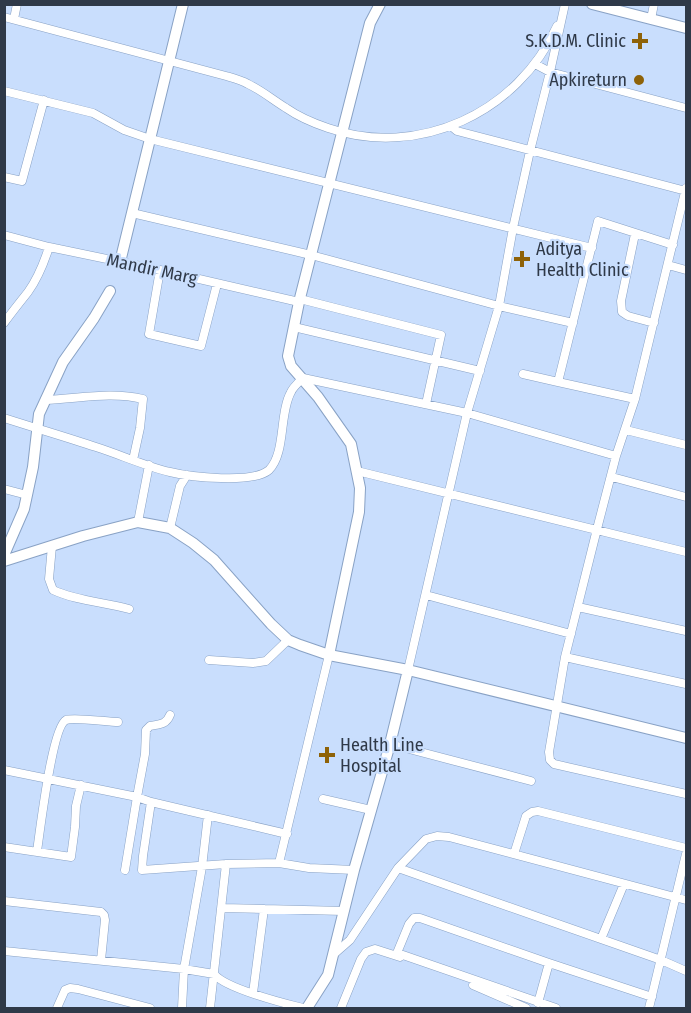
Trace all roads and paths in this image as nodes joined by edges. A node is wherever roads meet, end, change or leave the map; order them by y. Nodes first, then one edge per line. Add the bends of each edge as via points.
1 (17, 4) edge
2 (183, 4) edge
3 (370, 4) edge
4 (380, 4) edge
5 (565, 4) edge
6 (592, 4) edge
7 (654, 4) edge
8 (4, 17) edge
9 (14, 19) junction
10 (651, 19) junction
11 (370, 23) junction
12 (687, 28) edge
13 (169, 60) junction
14 (535, 64) junction
15 (550, 72) junction
16 (4, 91) edge
17 (44, 100) junction
18 (687, 108) edge
19 (451, 126) junction
20 (342, 132) junction
21 (150, 139) junction
22 (530, 151) junction
23 (4, 177) edge
24 (329, 183) junction
25 (686, 190) edge
26 (132, 213) junction
27 (513, 228) junction
28 (635, 234) junction
29 (4, 235) edge
30 (673, 245) junction
31 (49, 247) junction
32 (592, 248) junction
33 (311, 255) junction
34 (120, 262) junction
35 (668, 265) junction
36 (160, 270) junction
37 (687, 270) edge
38 (218, 284) junction
39 (110, 291) dead end
40 (299, 301) junction
41 (499, 306) junction
42 (8, 311) edge
43 (4, 323) edge
44 (573, 323) junction
45 (654, 323) junction
46 (294, 327) junction
47 (436, 361) junction
48 (480, 371) junction
49 (523, 374) dead end
50 (303, 378) junction
51 (558, 382) junction
52 (635, 399) junction
53 (45, 400) junction
54 (426, 404) junction
55 (467, 413) junction
56 (4, 418) edge
57 (37, 428) junction
58 (626, 430) junction
59 (687, 445) edge
60 (616, 456) junction
61 (133, 460) junction
62 (149, 465) junction
63 (357, 471) junction
64 (187, 475) junction
65 (612, 477) junction
66 (4, 489) edge
67 (449, 494) junction
68 (27, 495) junction
69 (687, 497) edge
70 (138, 522) junction
71 (170, 528) junction
72 (597, 529) junction
73 (52, 546) junction
74 (687, 552) edge
75 (4, 555) edge
76 (4, 561) edge
77 (426, 595) junction
78 (578, 607) junction
79 (129, 609) dead end
80 (687, 631) edge
81 (571, 634) junction
82 (288, 640) junction
83 (329, 655) junction
84 (565, 657) junction
85 (209, 660) dead end
86 (408, 670) junction
87 (687, 684) edge
88 (557, 707) junction
89 (170, 715) dead end
90 (118, 722) dead end
91 (687, 738) edge
92 (390, 744) junction
93 (4, 770) edge
94 (48, 778) junction
95 (531, 781) dead end
96 (81, 785) junction
97 (687, 794) edge
98 (136, 797) junction
99 (323, 799) dead end
100 (151, 802) junction
101 (371, 810) junction
102 (208, 815) junction
103 (287, 834) junction
104 (4, 847) edge
105 (687, 848) edge
106 (37, 851) junction
107 (514, 854) junction
108 (687, 854) edge
109 (279, 863) junction
110 (226, 864) junction
111 (202, 867) junction
112 (398, 868) junction
113 (125, 870) dead end
114 (354, 870) junction
115 (624, 884) junction
116 (676, 898) junction
117 (687, 900) edge
118 (4, 901) edge
119 (222, 908) junction
120 (264, 909) junction
121 (344, 911) junction
122 (601, 939) junction
123 (4, 951) edge
124 (333, 955) junction
125 (101, 960) junction
126 (661, 960) junction
127 (549, 963) junction
128 (184, 969) junction
129 (687, 971) edge
130 (214, 974) junction
131 (253, 993) junction
132 (652, 997) junction
133 (538, 1002) junction
134 (57, 1008) edge
135 (150, 1008) edge
136 (182, 1008) edge
137 (210, 1008) edge
138 (303, 1008) edge
139 (307, 1008) edge
140 (341, 1008) edge
141 (526, 1008) edge
142 (556, 1008) edge
143 (649, 1008) edge

1 - 9 street
2 - 13 street
3 - 11 street
4 - 11 street
5 - 14 street via 551,39
5 - 15 street
6 - 10 street
7 - 10 street
8 - 9 street
9 - 13 street
10 - 12 street
11 - 20 street
13 - 20 street via 247,83 308,120
13 - 21 street
14 - 15 street
14 - 19 street via 495,103
15 - 18 street
15 - 22 street
16 - 17 street
17 - 21 street via 93,113
17 - 23 street via 22,182
19 - 20 street via 391,138
19 - 22 street
20 - 24 street
21 - 24 street
21 - 26 street
22 - 25 street
22 - 27 street
24 - 27 street
24 - 33 street
25 - 30 street
26 - 33 street
26 - 34 street
27 - 32 street
27 - 41 street
28 - 30 street
28 - 32 street via 598,221
28 - 45 street via 622,312
29 - 31 street, Mandir Marg
30 - 35 street
31 - 34 street, Mandir Marg
31 - 42 street via 29,290
32 - 44 street
33 - 40 street
33 - 41 street
34 - 36 street, Mandir Marg
35 - 37 street
35 - 45 street
36 - 38 street, Mandir Marg
36 - 38 street via 149,334 201,346
38 - 40 street, Mandir Marg
39 - 53 street via 63,362
40 - 46 street
40 - 47 street, Mandir Marg via 441,335
41 - 44 street
41 - 48 street
42 - 43 street
44 - 51 street
45 - 52 street
46 - 47 street
46 - 50 street via 288,356 291,366
47 - 48 street
47 - 54 street
48 - 55 street
49 - 51 street
50 - 54 street
50 - 63 street via 351,444
50 - 64 street via 291,391 276,461 267,472 229,478
51 - 52 street
52 - 58 street
53 - 57 street
53 - 61 street via 127,395 143,399
54 - 55 street
55 - 60 street
55 - 67 street
56 - 57 street
57 - 61 street
57 - 68 street
58 - 59 street
58 - 60 street
60 - 65 street
61 - 62 street
62 - 64 street
62 - 70 street
63 - 67 street
63 - 83 street via 359,512
64 - 71 street via 180,486
65 - 69 street
65 - 72 street
66 - 68 street
67 - 72 street
67 - 77 street
68 - 75 street
70 - 71 street
70 - 73 street
71 - 82 street via 214,561
72 - 74 street
72 - 78 street
73 - 76 street
73 - 79 street via 52,590
77 - 81 street
77 - 86 street
78 - 80 street
78 - 81 street
81 - 84 street
82 - 83 street
82 - 85 street via 266,661
83 - 86 street
83 - 103 street
84 - 87 street
84 - 88 street
86 - 88 street
86 - 92 street
88 - 91 street
88 - 97 street via 549,753 554,764
89 - 98 street via 168,721 147,728
90 - 94 street via 64,721
92 - 95 street
92 - 101 street
93 - 94 street
94 - 96 street
94 - 106 street
96 - 98 street
96 - 106 street via 71,857
98 - 100 street
98 - 113 street
99 - 101 street
100 - 102 street
100 - 111 street via 142,870
101 - 114 street
102 - 103 street
102 - 111 street
103 - 109 street
104 - 106 street
105 - 107 street via 538,811 526,816
107 - 112 street via 437,836 426,839
107 - 115 street
108 - 116 street
109 - 110 street
109 - 114 street
110 - 111 street
110 - 119 street
111 - 128 street
112 - 122 street
112 - 124 street via 350,940
114 - 121 street
115 - 116 street
115 - 122 street
116 - 117 street
116 - 126 street
118 - 125 street via 101,912 105,920
119 - 120 street
119 - 130 street
120 - 121 street
120 - 131 street
121 - 124 street
122 - 126 street
123 - 125 street
124 - 139 street via 328,975
125 - 128 street
126 - 129 street
126 - 132 street
127 - 132 street
127 - 133 street
127 - 133 street via 420,918 409,924 397,953
128 - 130 street
128 - 136 street
130 - 131 street
130 - 137 street
131 - 138 street
132 - 143 street
133 - 142 street
134 - 135 street via 64,990 70,988
140 - 141 street via 361,959 375,949

